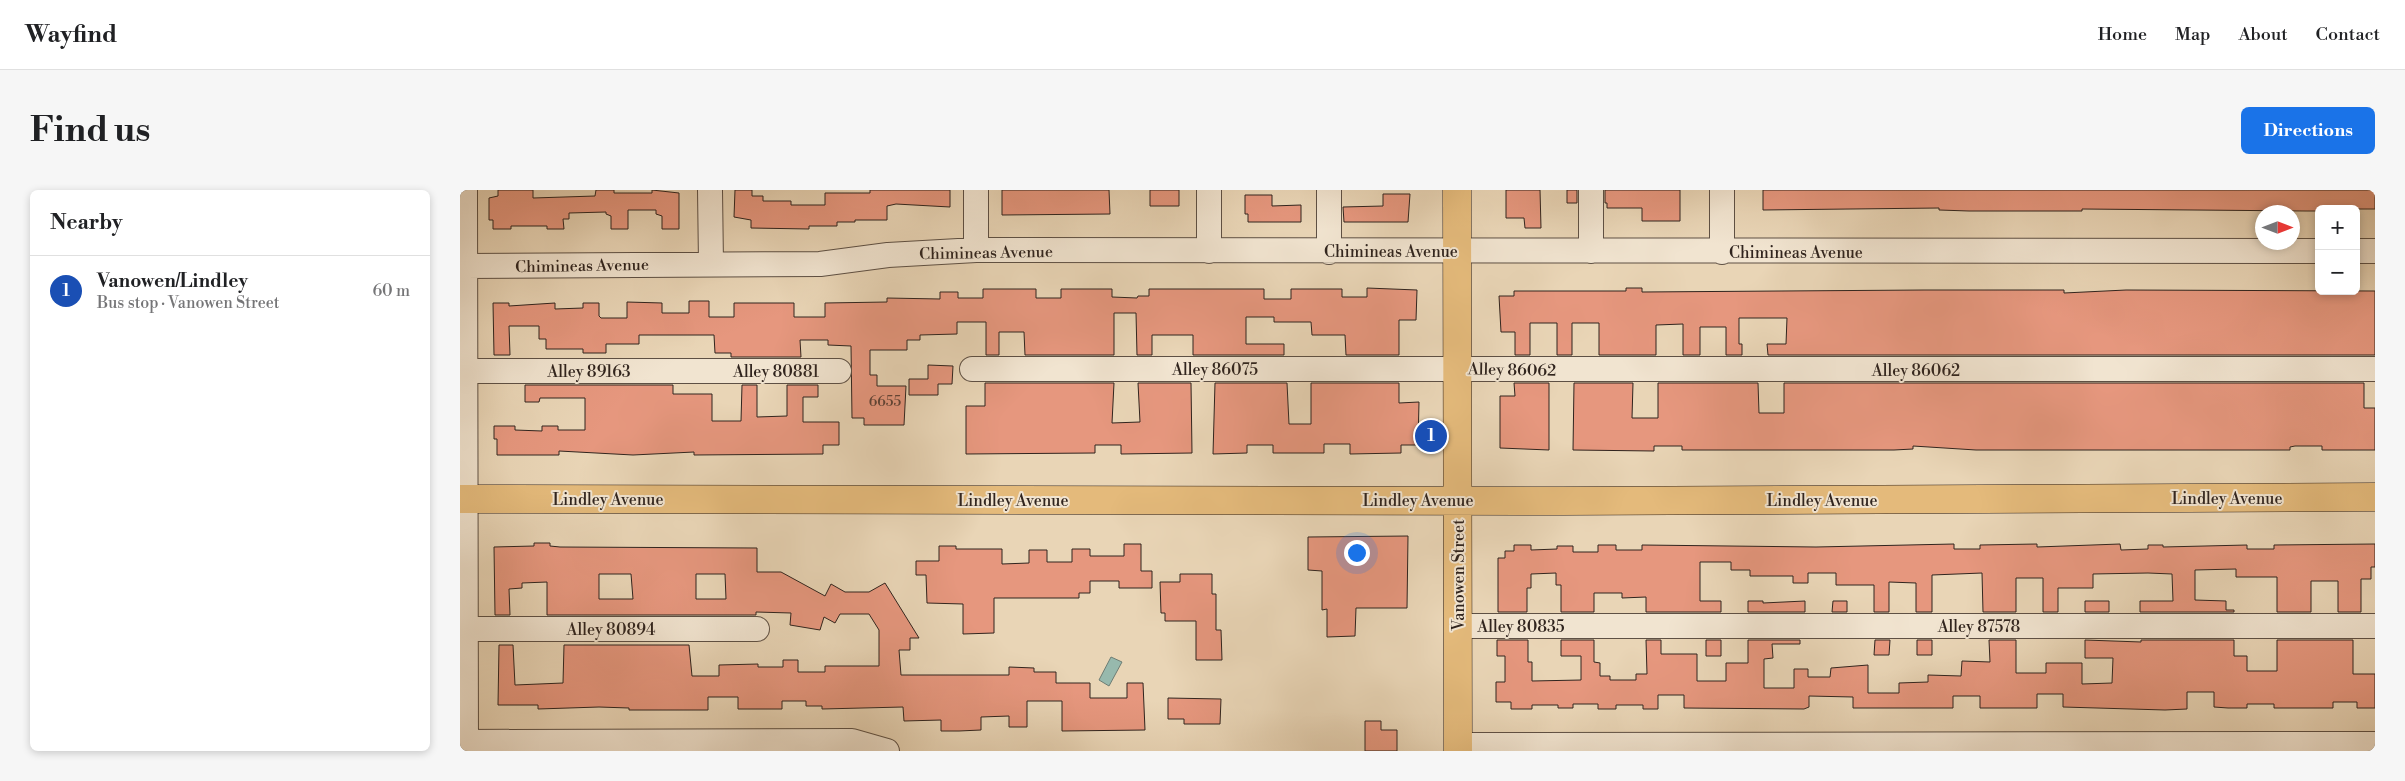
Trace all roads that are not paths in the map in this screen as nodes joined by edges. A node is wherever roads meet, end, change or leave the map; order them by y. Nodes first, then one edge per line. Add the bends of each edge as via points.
1 (465, 190) edge
2 (710, 190) edge
3 (976, 190) edge
4 (1209, 190) edge
5 (1329, 190) edge
6 (1457, 190) edge
7 (1591, 190) edge
8 (1722, 190) edge
9 (976, 250) junction
10 (1209, 251) junction
11 (1458, 251) junction
12 (1591, 251) junction
13 (2315, 251) edge
14 (2360, 251) edge
15 (2375, 251) edge
16 (1329, 252) junction
17 (1722, 252) junction
18 (710, 264) junction
19 (465, 266) junction
20 (1458, 368) junction
21 (972, 369) dead end
22 (2375, 369) edge
23 (465, 371) junction
24 (712, 371) joint
25 (839, 371) dead end
26 (2375, 497) edge
27 (462, 499) edge
28 (1458, 500) junction
29 (1458, 626) junction
30 (1584, 626) joint
31 (2375, 626) edge
32 (463, 629) edge
33 (757, 629) dead end
34 (2375, 744) edge
35 (464, 745) edge
36 (1458, 748) edge
37 (1588, 748) edge
38 (1700, 748) edge
39 (888, 751) edge

1 - 19 street
2 - 18 street
3 - 9 street
4 - 10 street
5 - 16 street
6 - 11 main road, Vanowen Street
7 - 12 street
8 - 17 street
9 - 10 street, Chimineas Avenue
9 - 18 street, Chimineas Avenue via 820,264
10 - 16 street, Chimineas Avenue
11 - 12 street, Chimineas Avenue
11 - 16 street, Chimineas Avenue
11 - 20 main road, Vanowen Street
12 - 17 street, Chimineas Avenue
13 - 17 street, Chimineas Avenue
14 - 15 street
18 - 19 street, Chimineas Avenue
19 - 23 street
20 - 21 street, Alley 86075
20 - 22 street, Alley 86062
20 - 28 main road, Vanowen Street
23 - 24 street, Alley 89163
23 - 27 street
24 - 25 street, Alley 80881
26 - 28 main road, Lindley Avenue
27 - 28 main road, Lindley Avenue
27 - 32 street
28 - 29 main road, Vanowen Street
29 - 30 street, Alley 80835
29 - 36 main road, Vanowen Street
30 - 31 street, Alley 87578
32 - 33 street, Alley 80894
32 - 35 street
34 - 38 street
35 - 39 street via 852,740
36 - 37 street
37 - 38 street

